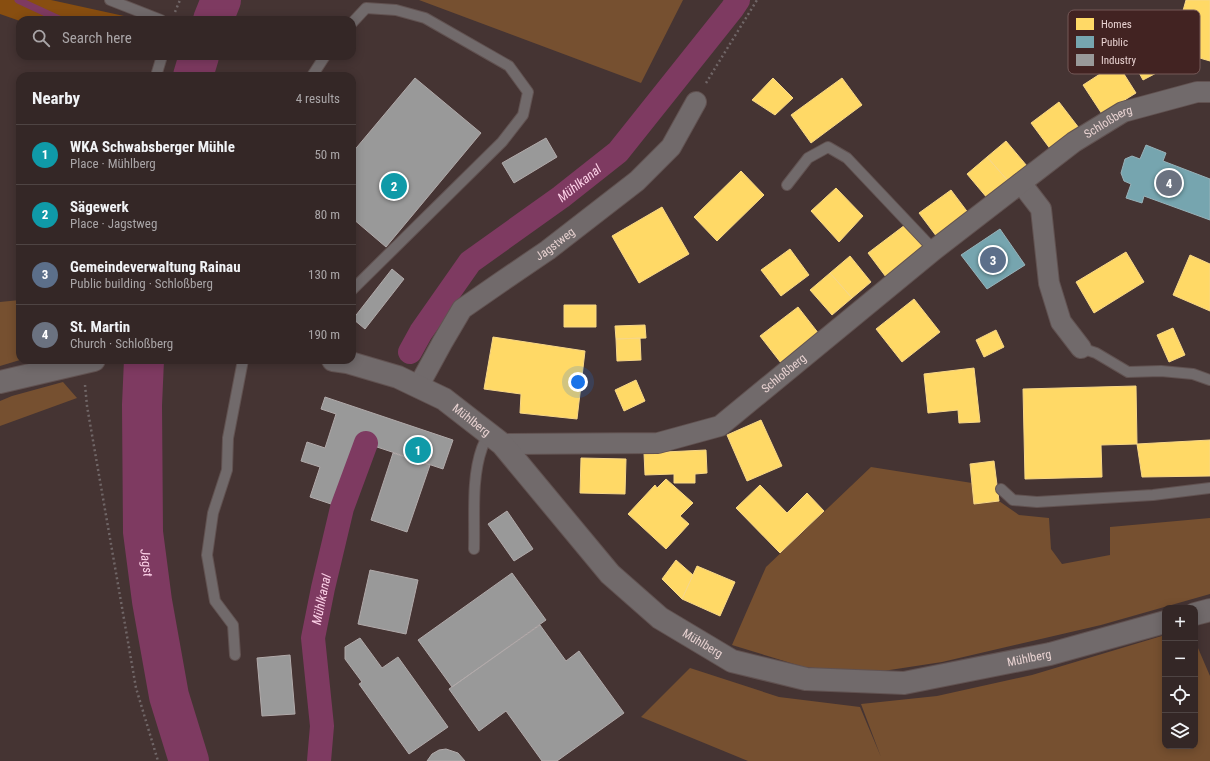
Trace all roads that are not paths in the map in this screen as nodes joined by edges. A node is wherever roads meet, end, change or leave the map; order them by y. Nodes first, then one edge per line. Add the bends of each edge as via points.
1 (110, 0) edge
2 (151, 16) edge
3 (356, 19) edge
4 (161, 60) edge
5 (322, 60) edge
6 (157, 72) edge
7 (315, 72) edge
8 (1210, 92) edge
9 (696, 102) road end
10 (1021, 183) junction
11 (787, 185) dead end
12 (934, 250) junction
13 (356, 286) edge
14 (1081, 348) joint
15 (74, 364) edge
16 (242, 364) edge
17 (354, 364) edge
18 (1210, 380) edge
19 (0, 382) edge
20 (418, 387) junction
21 (495, 439) junction
22 (1210, 488) edge
23 (1001, 489) dead end
24 (474, 549) dead end
25 (1210, 610) edge
26 (1198, 613) edge
27 (1162, 623) edge
28 (235, 655) dead end

1 - 2 lane
3 - 13 lane via 366,8 396,10 425,18 509,66 528,92 523,115 502,142
4 - 6 lane
5 - 7 lane
8 - 10 street, Schloßberg via 1197,92 1123,112 1074,142
9 - 20 street, Jagstweg via 671,147 637,181 548,250 462,309
10 - 12 street, Schloßberg
10 - 14 street via 1041,209 1049,283 1061,322
11 - 12 lane via 808,158 828,147 847,158
12 - 21 street, Schloßberg via 720,426 658,443
14 - 18 lane via 1096,353 1128,372 1161,371 1193,374
15 - 19 street
16 - 28 lane via 228,438 227,470 213,513 207,555 215,601 233,625
17 - 20 street, Mühlberg via 398,377
20 - 21 street, Mühlberg via 444,398
21 - 24 lane via 482,447 477,471
21 - 27 street, Mühlberg via 610,574 660,618 732,661 806,679 904,683 1050,654
22 - 23 lane via 1153,495 1037,502 1013,500
25 - 26 street

